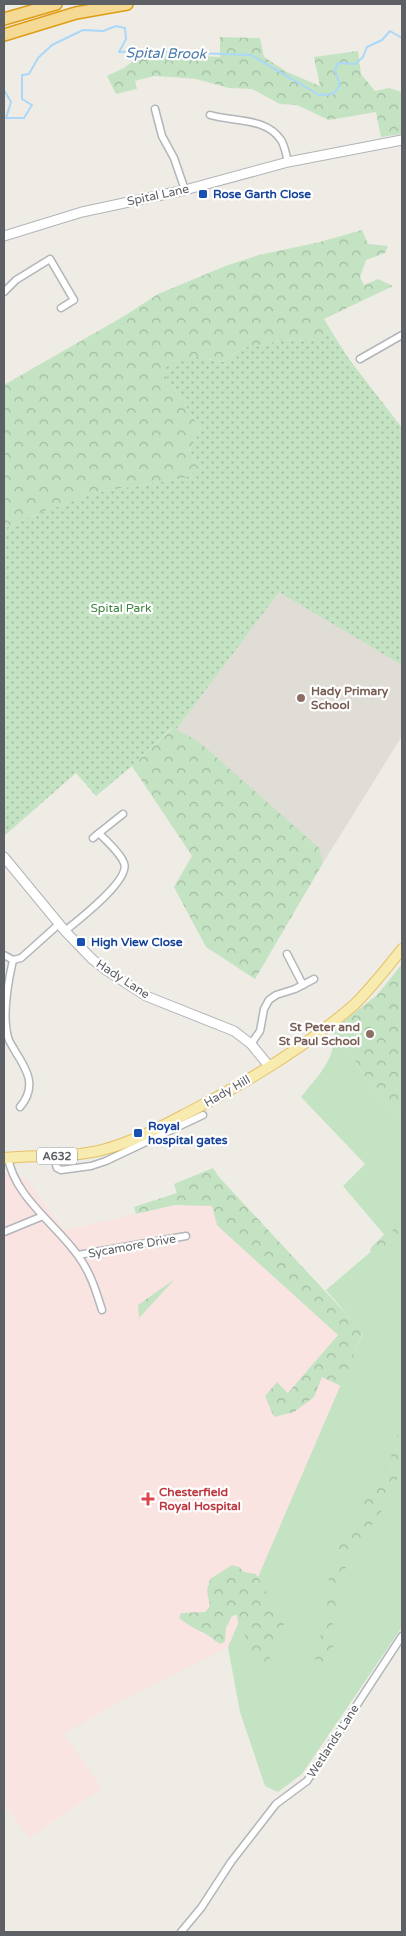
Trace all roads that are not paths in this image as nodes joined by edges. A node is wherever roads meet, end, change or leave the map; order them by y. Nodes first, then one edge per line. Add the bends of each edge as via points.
1 (56, 4) edge
2 (126, 4) edge
3 (4, 19) edge
4 (4, 35) edge
5 (155, 109) dead end
6 (210, 115) dead end
7 (402, 140) edge
8 (288, 162) junction
9 (185, 190) junction
10 (4, 236) edge
11 (4, 292) edge
12 (61, 308) dead end
13 (402, 335) edge
14 (360, 359) dead end
15 (123, 814) dead end
16 (99, 833) junction
17 (93, 838) dead end
18 (4, 857) edge
19 (62, 927) junction
20 (402, 949) edge
21 (287, 954) dead end
22 (4, 955) edge
23 (13, 960) junction
24 (314, 979) dead end
25 (303, 985) junction
26 (5, 1008) edge
27 (251, 1044) junction
28 (269, 1066) junction
29 (20, 1106) dead end
30 (203, 1115) dead end
31 (54, 1156) junction
32 (6, 1157) edge
33 (44, 1216) junction
34 (4, 1232) edge
35 (186, 1236) dead end
36 (78, 1255) junction
37 (102, 1310) dead end
38 (402, 1636) edge
39 (181, 1932) edge

1 - 3 highway
2 - 4 highway via 76,13
5 - 9 street via 162,136
6 - 8 street via 243,120 273,131 282,141
7 - 8 street, Spital Lane
8 - 9 street, Spital Lane
9 - 10 street, Spital Lane via 82,212
11 - 12 street via 24,274 50,259 74,300
13 - 14 street
15 - 16 street
16 - 17 street
16 - 19 street via 124,864 125,872 118,884
18 - 19 street, Hady Lane
19 - 23 street via 22,958
19 - 27 street, Hady Lane via 106,970 146,996 234,1031
20 - 28 main road, A632 via 355,1003
21 - 25 street
22 - 23 street
23 - 26 street
24 - 25 street
25 - 27 street via 270,1000 264,1010 260,1031
26 - 29 street via 8,1038 31,1083 28,1098
27 - 28 street, Hady Lane
28 - 31 main road, Hady Hill / A632 via 222,1095 124,1142 101,1150
30 - 31 street, Hady Hill via 92,1166 61,1170 57,1168
31 - 32 main road, Hady Hill / A632
32 - 33 street, Sycamore Drive via 18,1184
33 - 34 street
33 - 36 street, Sycamore Drive
35 - 36 street, Sycamore Drive
36 - 37 street, Sycamore Drive via 90,1275
38 - 39 street, Wetlands Lane via 306,1782 276,1804

